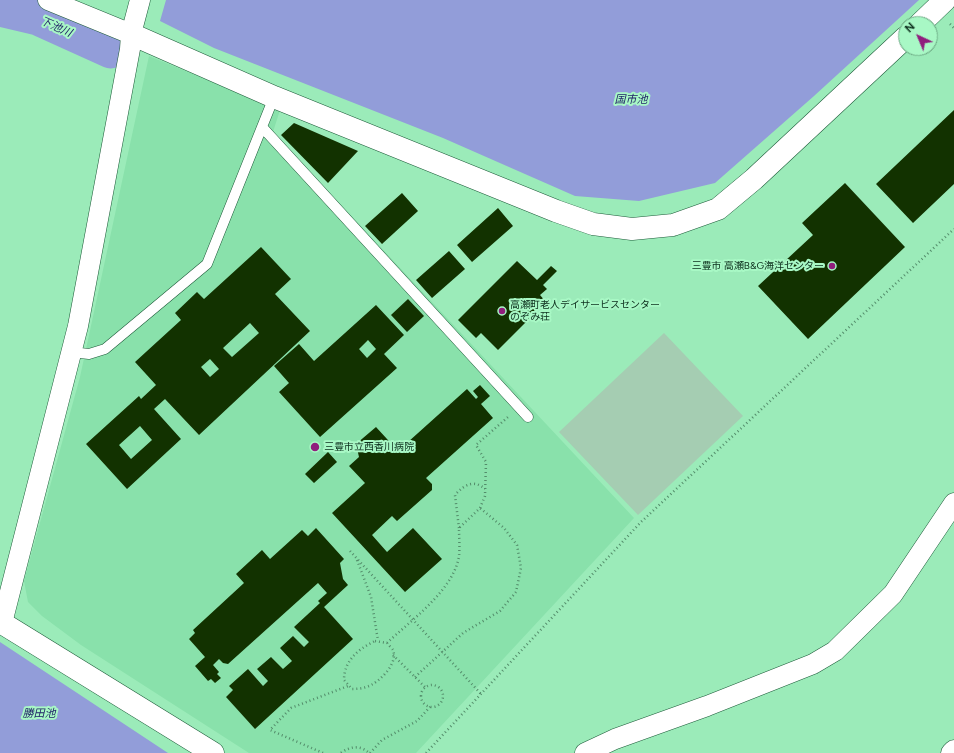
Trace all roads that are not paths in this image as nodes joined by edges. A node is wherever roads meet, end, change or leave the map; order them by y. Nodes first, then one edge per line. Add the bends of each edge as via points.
1 (48, 0) edge
2 (140, 0) edge
3 (945, 0) edge
4 (928, 16) edge
5 (131, 34) junction
6 (898, 44) edge
7 (274, 97) junction
8 (262, 127) junction
9 (71, 352) junction
10 (528, 417) dead end
11 (954, 503) edge
12 (1, 622) edge
13 (954, 750) edge
14 (213, 753) edge
15 (585, 753) edge
16 (951, 753) edge

1 - 5 street
2 - 5 street
3 - 4 street
5 - 7 street
5 - 9 street via 81,310
6 - 7 street via 754,179 718,209 673,225 632,229 593,224 556,211
7 - 8 lane
8 - 9 lane via 207,264 105,349 90,354
8 - 10 lane
9 - 12 street
11 - 15 street via 893,594 835,651 813,664 615,739
12 - 14 street
13 - 16 street

